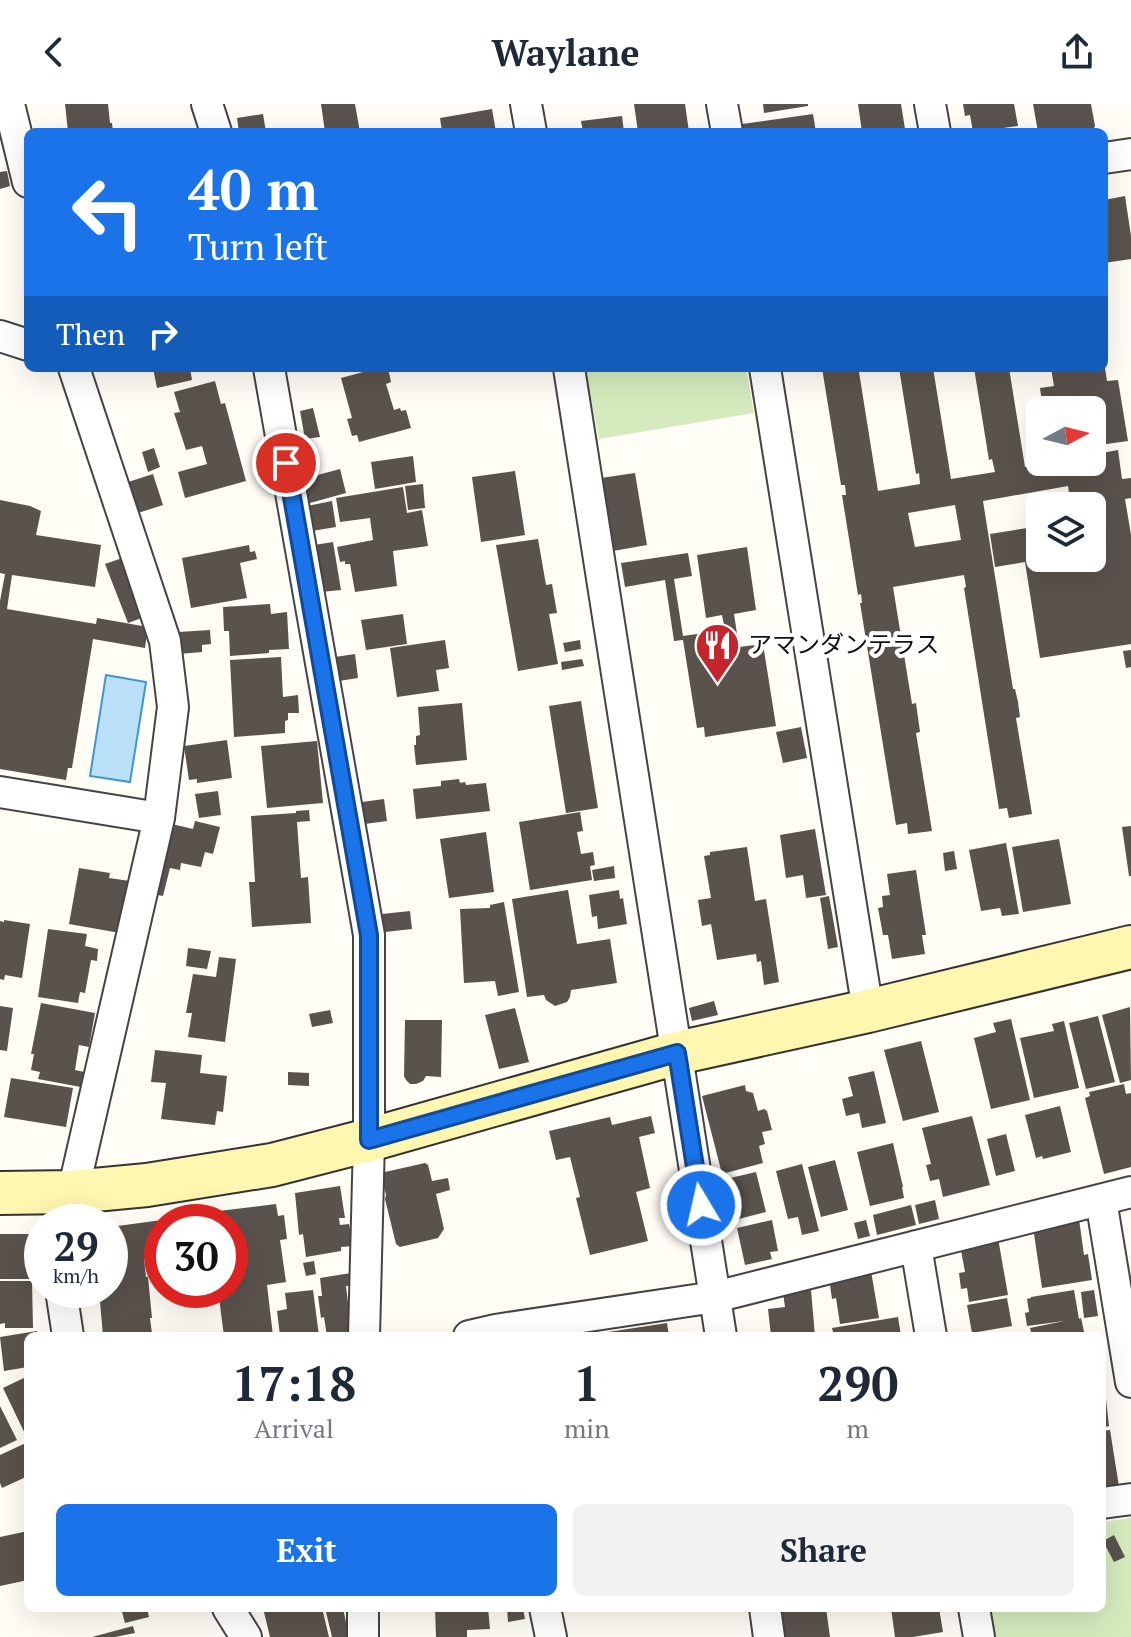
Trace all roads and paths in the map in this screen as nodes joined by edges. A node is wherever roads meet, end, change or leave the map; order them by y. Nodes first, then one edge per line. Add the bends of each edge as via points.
1 (9, 104) edge
2 (207, 104) edge
3 (526, 104) edge
4 (722, 104) edge
5 (930, 104) edge
6 (215, 128) edge
7 (530, 128) edge
8 (726, 128) edge
9 (934, 128) edge
10 (1131, 154) edge
11 (1108, 157) edge
12 (24, 166) edge
13 (0, 336) edge
14 (24, 344) edge
15 (75, 372) edge
16 (270, 372) edge
17 (570, 372) edge
18 (766, 372) edge
19 (0, 792) edge
20 (159, 818) junction
21 (1131, 947) edge
22 (868, 1011) junction
23 (677, 1053) junction
24 (369, 1140) junction
25 (1131, 1192) edge
26 (0, 1193) edge
27 (1101, 1200) junction
28 (55, 1204) edge
29 (71, 1204) edge
30 (80, 1204) edge
31 (916, 1246) junction
32 (715, 1297) junction
33 (64, 1308) edge
34 (67, 1332) edge
35 (364, 1332) edge
36 (499, 1332) edge
37 (720, 1332) edge
38 (930, 1332) edge
39 (1131, 1382) edge
40 (1131, 1499) edge
41 (1106, 1502) edge
42 (230, 1612) edge
43 (363, 1612) edge
44 (546, 1612) edge
45 (766, 1612) edge
46 (975, 1612) edge
47 (246, 1637) edge
48 (363, 1637) edge
49 (551, 1637) edge
50 (769, 1637) edge
51 (979, 1637) edge

1 - 12 street
2 - 6 street
3 - 7 street
4 - 8 street
5 - 9 street
10 - 11 street
13 - 14 street
15 - 20 street via 165,641 173,707
16 - 24 street via 369,935
17 - 23 street
18 - 22 street
19 - 20 street
20 - 29 street
21 - 22 street
22 - 23 street
23 - 24 street
23 - 32 street
24 - 30 street via 272,1165 147,1185
24 - 35 street
25 - 27 street
26 - 28 street
27 - 31 street
27 - 39 street
31 - 32 street
31 - 38 street
32 - 36 street
32 - 37 street
33 - 34 street
40 - 41 street
42 - 47 street
43 - 48 street
44 - 49 street
45 - 50 street
46 - 51 street

